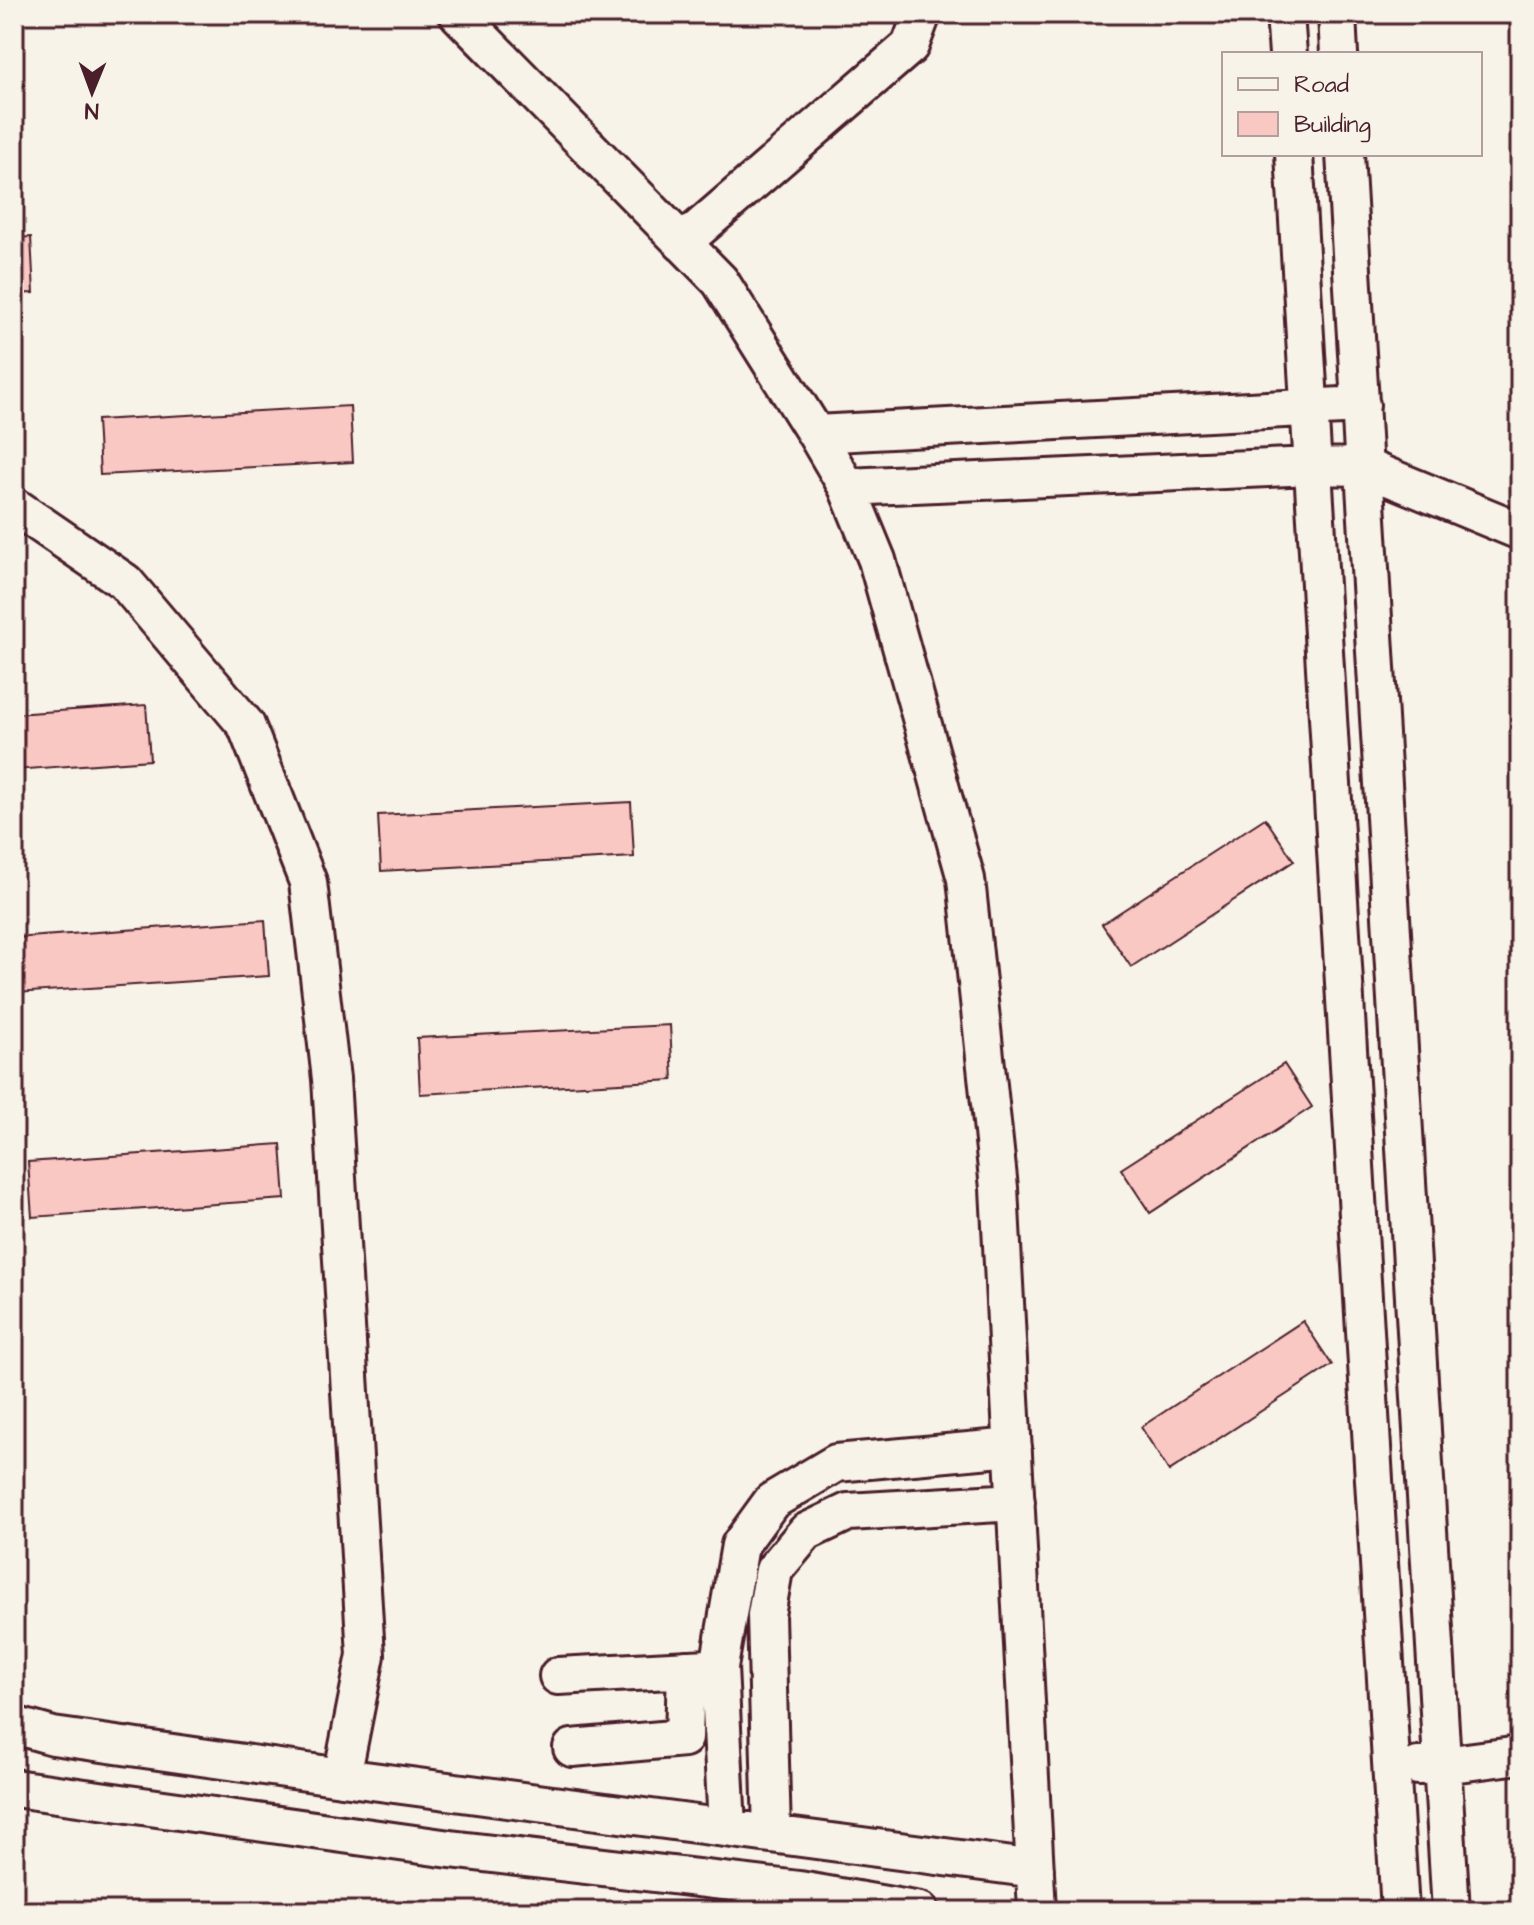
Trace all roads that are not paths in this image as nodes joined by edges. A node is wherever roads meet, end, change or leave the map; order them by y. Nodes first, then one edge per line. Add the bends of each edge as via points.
1 (458, 14) edge
2 (922, 14) edge
3 (1285, 14) edge
4 (1337, 14) edge
5 (1288, 52) edge
6 (1339, 52) edge
7 (1294, 156) edge
8 (1345, 156) edge
9 (682, 243) junction
10 (1361, 405) junction
11 (1309, 406) junction
12 (816, 434) junction
13 (1312, 466) junction
14 (1364, 467) junction
15 (847, 487) junction
16 (14, 506) edge
17 (1520, 531) edge
18 (1013, 1447) junction
19 (1016, 1502) junction
20 (702, 1668) junction
21 (558, 1676) dead end
22 (14, 1725) edge
23 (572, 1748) dead end
24 (1520, 1755) edge
25 (1443, 1765) junction
26 (1392, 1766) junction
27 (342, 1777) junction
28 (14, 1788) edge
29 (727, 1828) junction
30 (772, 1834) junction
31 (1035, 1869) junction
32 (920, 1911) edge
33 (1037, 1911) edge
34 (1400, 1911) edge
35 (1451, 1911) edge

1 - 9 lane
2 - 9 lane via 910,46
3 - 5 lane
4 - 6 lane
7 - 11 lane
8 - 10 lane
9 - 12 lane via 720,281
10 - 11 lane
10 - 14 lane
11 - 12 lane
11 - 13 lane
12 - 15 lane
13 - 14 lane
13 - 15 lane
13 - 26 lane
14 - 17 lane
14 - 25 lane
15 - 18 lane via 877,560 966,879 999,1188
16 - 27 lane via 125,582 246,725 308,882 331,1079 366,1655
18 - 19 lane
18 - 20 lane via 836,1463 772,1501 740,1545
19 - 30 lane via 848,1512 806,1532 774,1570 766,1615
19 - 31 lane
20 - 21 lane
20 - 23 lane via 684,1738
20 - 29 lane
22 - 27 lane via 53,1736
24 - 25 lane
25 - 26 lane
25 - 35 lane
26 - 34 lane
27 - 29 lane
28 - 32 lane via 450,1849 799,1890
29 - 30 lane
30 - 31 lane
31 - 33 lane

